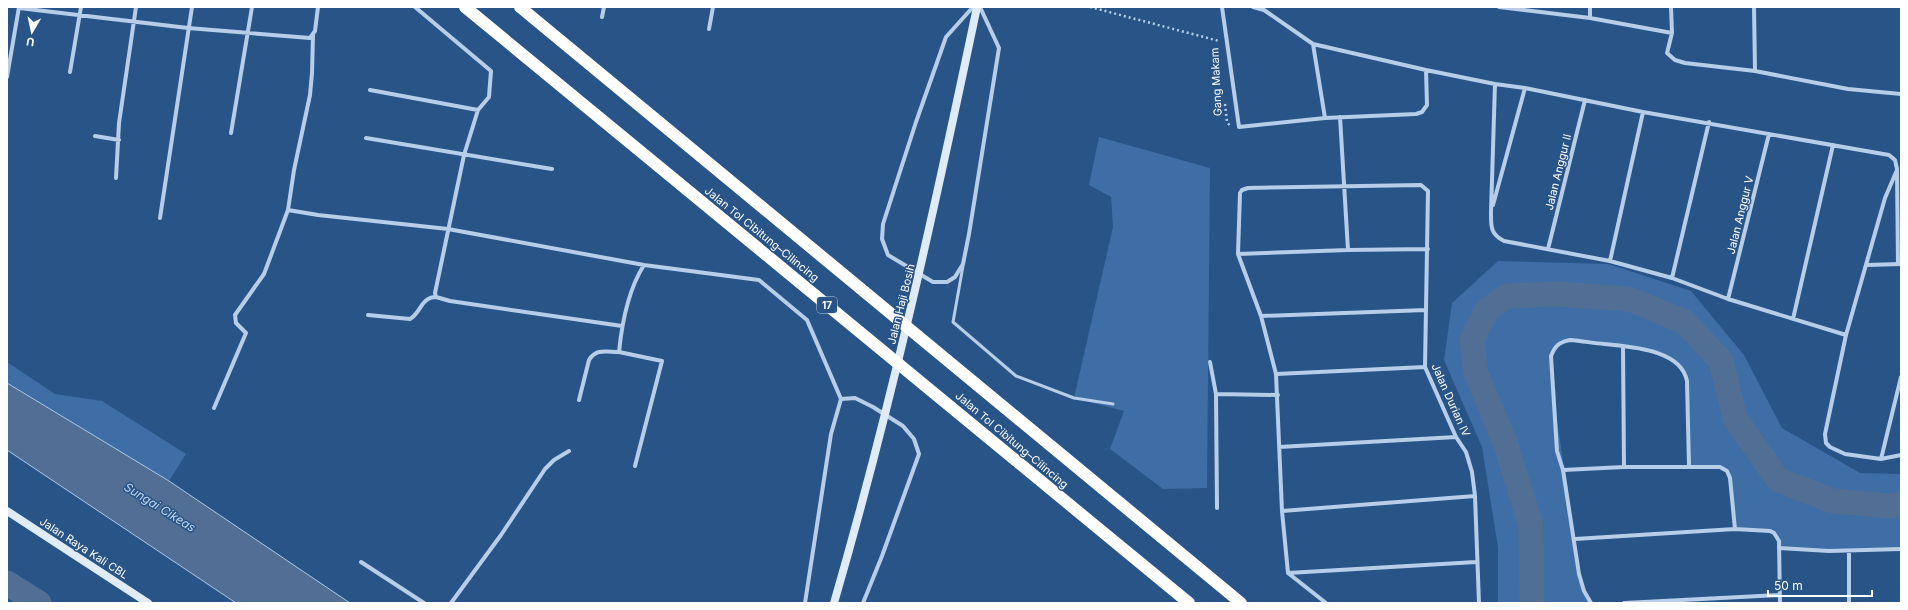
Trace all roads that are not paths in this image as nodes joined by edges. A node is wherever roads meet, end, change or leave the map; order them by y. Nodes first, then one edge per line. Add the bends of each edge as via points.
1 (19, 7) edge
2 (81, 7) edge
3 (136, 7) edge
4 (192, 7) edge
5 (252, 7) edge
6 (318, 7) edge
7 (415, 7) edge
8 (466, 7) edge
9 (520, 7) edge
10 (604, 7) edge
11 (713, 7) edge
12 (973, 7) edge
13 (977, 7) edge
14 (980, 7) edge
15 (1222, 7) edge
16 (1253, 7) edge
17 (1499, 7) edge
18 (1590, 7) edge
19 (1671, 7) edge
20 (1754, 7) edge
21 (1522, 8) edge
22 (1265, 9) edge
23 (79, 16) junction
24 (602, 17) dead end
25 (1590, 18) junction
26 (134, 22) junction
27 (188, 28) junction
28 (709, 29) dead end
29 (1672, 32) junction
30 (249, 34) junction
31 (313, 35) junction
32 (1313, 44) junction
33 (1426, 70) junction
34 (1755, 71) junction
35 (70, 72) dead end
36 (7, 77) edge
37 (1495, 84) junction
38 (1525, 88) junction
39 (370, 90) dead end
40 (1901, 94) edge
41 (1585, 100) junction
42 (478, 110) junction
43 (1643, 112) junction
44 (1340, 117) junction
45 (1326, 118) junction
46 (1709, 122) junction
47 (230, 133) dead end
48 (1769, 134) junction
49 (95, 136) dead end
50 (366, 138) dead end
51 (119, 140) junction
52 (1833, 145) junction
53 (464, 155) junction
54 (552, 169) dead end
55 (1897, 169) junction
56 (116, 178) dead end
57 (1344, 187) junction
58 (288, 210) junction
59 (1490, 212) junction
60 (160, 218) dead end
61 (448, 228) junction
62 (1428, 249) junction
63 (1548, 249) junction
64 (1348, 250) junction
65 (1238, 254) junction
66 (1610, 261) junction
67 (644, 264) junction
68 (963, 264) junction
69 (1867, 264) junction
70 (1899, 264) edge
71 (1672, 278) junction
72 (436, 297) junction
73 (1728, 299) junction
74 (1426, 310) junction
75 (368, 315) dead end
76 (1260, 316) junction
77 (1793, 319) junction
78 (622, 326) junction
79 (1846, 335) junction
80 (1623, 346) junction
81 (619, 352) junction
82 (1210, 362) dead end
83 (1425, 367) junction
84 (1276, 374) junction
85 (1901, 378) edge
86 (1216, 394) junction
87 (1278, 395) junction
88 (841, 399) junction
89 (579, 400) dead end
90 (1113, 404) dead end
91 (214, 408) dead end
92 (1456, 437) junction
93 (1279, 447) junction
94 (569, 451) dead end
95 (1901, 455) edge
96 (1881, 459) junction
97 (635, 466) dead end
98 (1689, 466) junction
99 (1624, 467) junction
100 (1563, 470) junction
101 (1474, 496) junction
102 (1217, 508) dead end
103 (7, 511) edge
104 (1282, 511) junction
105 (1735, 529) junction
106 (1575, 539) junction
107 (1779, 548) junction
108 (1901, 549) edge
109 (1849, 551) junction
110 (361, 562) dead end
111 (1476, 562) junction
112 (1288, 573) junction
113 (1779, 595) junction
114 (148, 603) edge
115 (424, 603) edge
116 (451, 603) edge
117 (805, 603) edge
118 (834, 603) edge
119 (863, 603) edge
120 (1190, 603) edge
121 (1241, 603) edge
122 (1326, 603) edge
123 (1479, 603) edge
124 (1591, 603) edge
125 (1624, 603) edge
126 (1780, 603) edge
127 (1849, 603) edge

1 - 23 street
1 - 36 street
2 - 23 street
3 - 26 street
4 - 27 street
5 - 30 street
6 - 31 street
7 - 42 street via 491,71 489,97
8 - 120 highway, Jalan Tol Cibitung–Cilincing / 17
9 - 121 highway, Jalan Tol Cibitung–Cilincing
10 - 24 street
11 - 28 street
12 - 68 street via 946,37 891,197 883,224 882,239 888,255 933,282 947,282 955,277
13 - 118 main road, Jalan Haji Bosih via 925,253 852,544
14 - 68 street via 999,48
15 - 45 street via 1238,127
16 - 22 street
17 - 21 street
18 - 25 street
19 - 29 street
20 - 34 street
21 - 25 street
22 - 32 street
23 - 26 street
23 - 35 street
25 - 29 street
26 - 27 street
26 - 51 street via 119,123
27 - 30 street
27 - 60 street
29 - 34 street via 1667,53 1675,60
30 - 31 street via 310,38
30 - 47 street
31 - 58 street via 310,95
32 - 33 street
32 - 45 street
33 - 37 street
33 - 44 street via 1427,105 1422,112
34 - 40 street via 1848,89
37 - 38 street
37 - 59 street
38 - 41 street
38 - 59 street
39 - 42 street
41 - 43 street
41 - 63 street, Jalan Anggur II
42 - 53 street
43 - 46 street
43 - 66 street
44 - 45 street
44 - 57 street
46 - 48 street
46 - 71 street
48 - 52 street
48 - 73 street, Jalan Anggur V
49 - 51 street
50 - 53 street
51 - 56 street
52 - 55 street via 1889,154 1895,160
52 - 77 street
53 - 54 street
53 - 61 street
55 - 69 street via 1885,198
55 - 70 street
57 - 62 street, Jalan Durian IV via 1421,185 1428,191
57 - 64 street
57 - 65 street via 1242,190 1239,198
58 - 61 street
58 - 91 street via 264,274 235,315 236,323 246,334
59 - 63 street via 1491,230 1497,238
61 - 67 street
61 - 72 street
62 - 64 street
62 - 74 street, Jalan Durian IV
63 - 66 street
64 - 65 street
65 - 76 street
66 - 71 street
67 - 78 street via 635,279
67 - 88 street via 759,280 807,320
68 - 90 lane via 953,322 1016,376 1074,398
69 - 70 street
69 - 79 street
71 - 73 street
72 - 75 street via 422,303 415,316 410,319
72 - 78 street
73 - 77 street
74 - 76 street
74 - 83 street, Jalan Durian IV
76 - 84 street
77 - 79 street
78 - 81 street
79 - 96 street via 1826,429 1826,443 1836,451
80 - 98 street via 1656,353 1670,359 1686,374
80 - 99 street
80 - 100 street via 1570,340 1563,341 1554,348 1551,356 1553,404 1557,451
81 - 89 street via 593,354 589,360
81 - 97 street via 662,360
82 - 86 street
83 - 84 street
83 - 92 street, Jalan Durian IV
84 - 87 street
85 - 96 street
86 - 87 street
86 - 102 street
87 - 93 street
88 - 117 street via 831,434
88 - 119 street via 855,398 873,406 903,426 914,439 919,454
92 - 93 street
92 - 101 street, Jalan Durian IV via 1466,452 1472,472
93 - 104 street
94 - 116 street via 545,469
95 - 96 street
98 - 99 street
98 - 105 street via 1717,466 1727,471 1730,478
99 - 100 street
100 - 106 street
101 - 104 street
101 - 111 street, Jalan Durian IV
103 - 114 main road, Jalan Raya Kali CBL
104 - 112 street
105 - 106 street
105 - 107 street via 1770,531 1778,537
106 - 124 street via 1579,574
107 - 109 street
107 - 113 street
108 - 109 street
109 - 127 street
110 - 115 street
111 - 112 street
111 - 123 street, Jalan Durian IV
112 - 122 street
113 - 125 street
113 - 126 street

